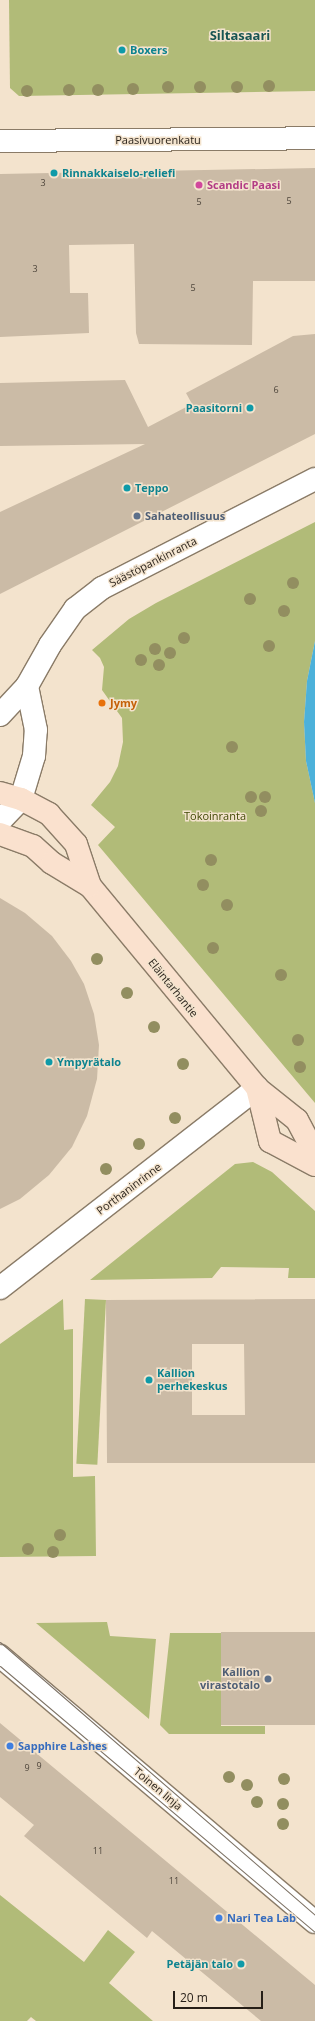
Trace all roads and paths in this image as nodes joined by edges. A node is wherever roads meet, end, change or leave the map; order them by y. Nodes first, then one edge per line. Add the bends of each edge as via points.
1 (315, 138) edge
2 (0, 141) edge
3 (315, 479) edge
4 (27, 686) junction
5 (0, 715) edge
6 (0, 793) edge
7 (21, 799) junction
8 (0, 821) edge
9 (0, 834) edge
10 (90, 886) junction
11 (257, 1088) junction
12 (315, 1154) edge
13 (315, 1165) edge
14 (0, 1288) edge
15 (0, 1656) edge
16 (315, 1922) edge

1 - 2 street, Paasivuorenkatu
3 - 4 street, Säästöpankinranta via 102,588 75,609 50,644
4 - 5 street, Säästöpankinranta
4 - 7 street via 36,730 34,756
6 - 7 main road, Eläintarhantie
7 - 8 street
7 - 10 main road, Eläintarhantie via 49,814 76,844
9 - 10 main road, Eläintarhantie via 33,846 52,862
10 - 11 main road, Eläintarhantie
11 - 12 main road, Eläintarhantie via 297,1120
11 - 13 main road, Eläintarhantie via 270,1141
11 - 14 street, Porthaninrinne
15 - 16 street, Toinen linja

